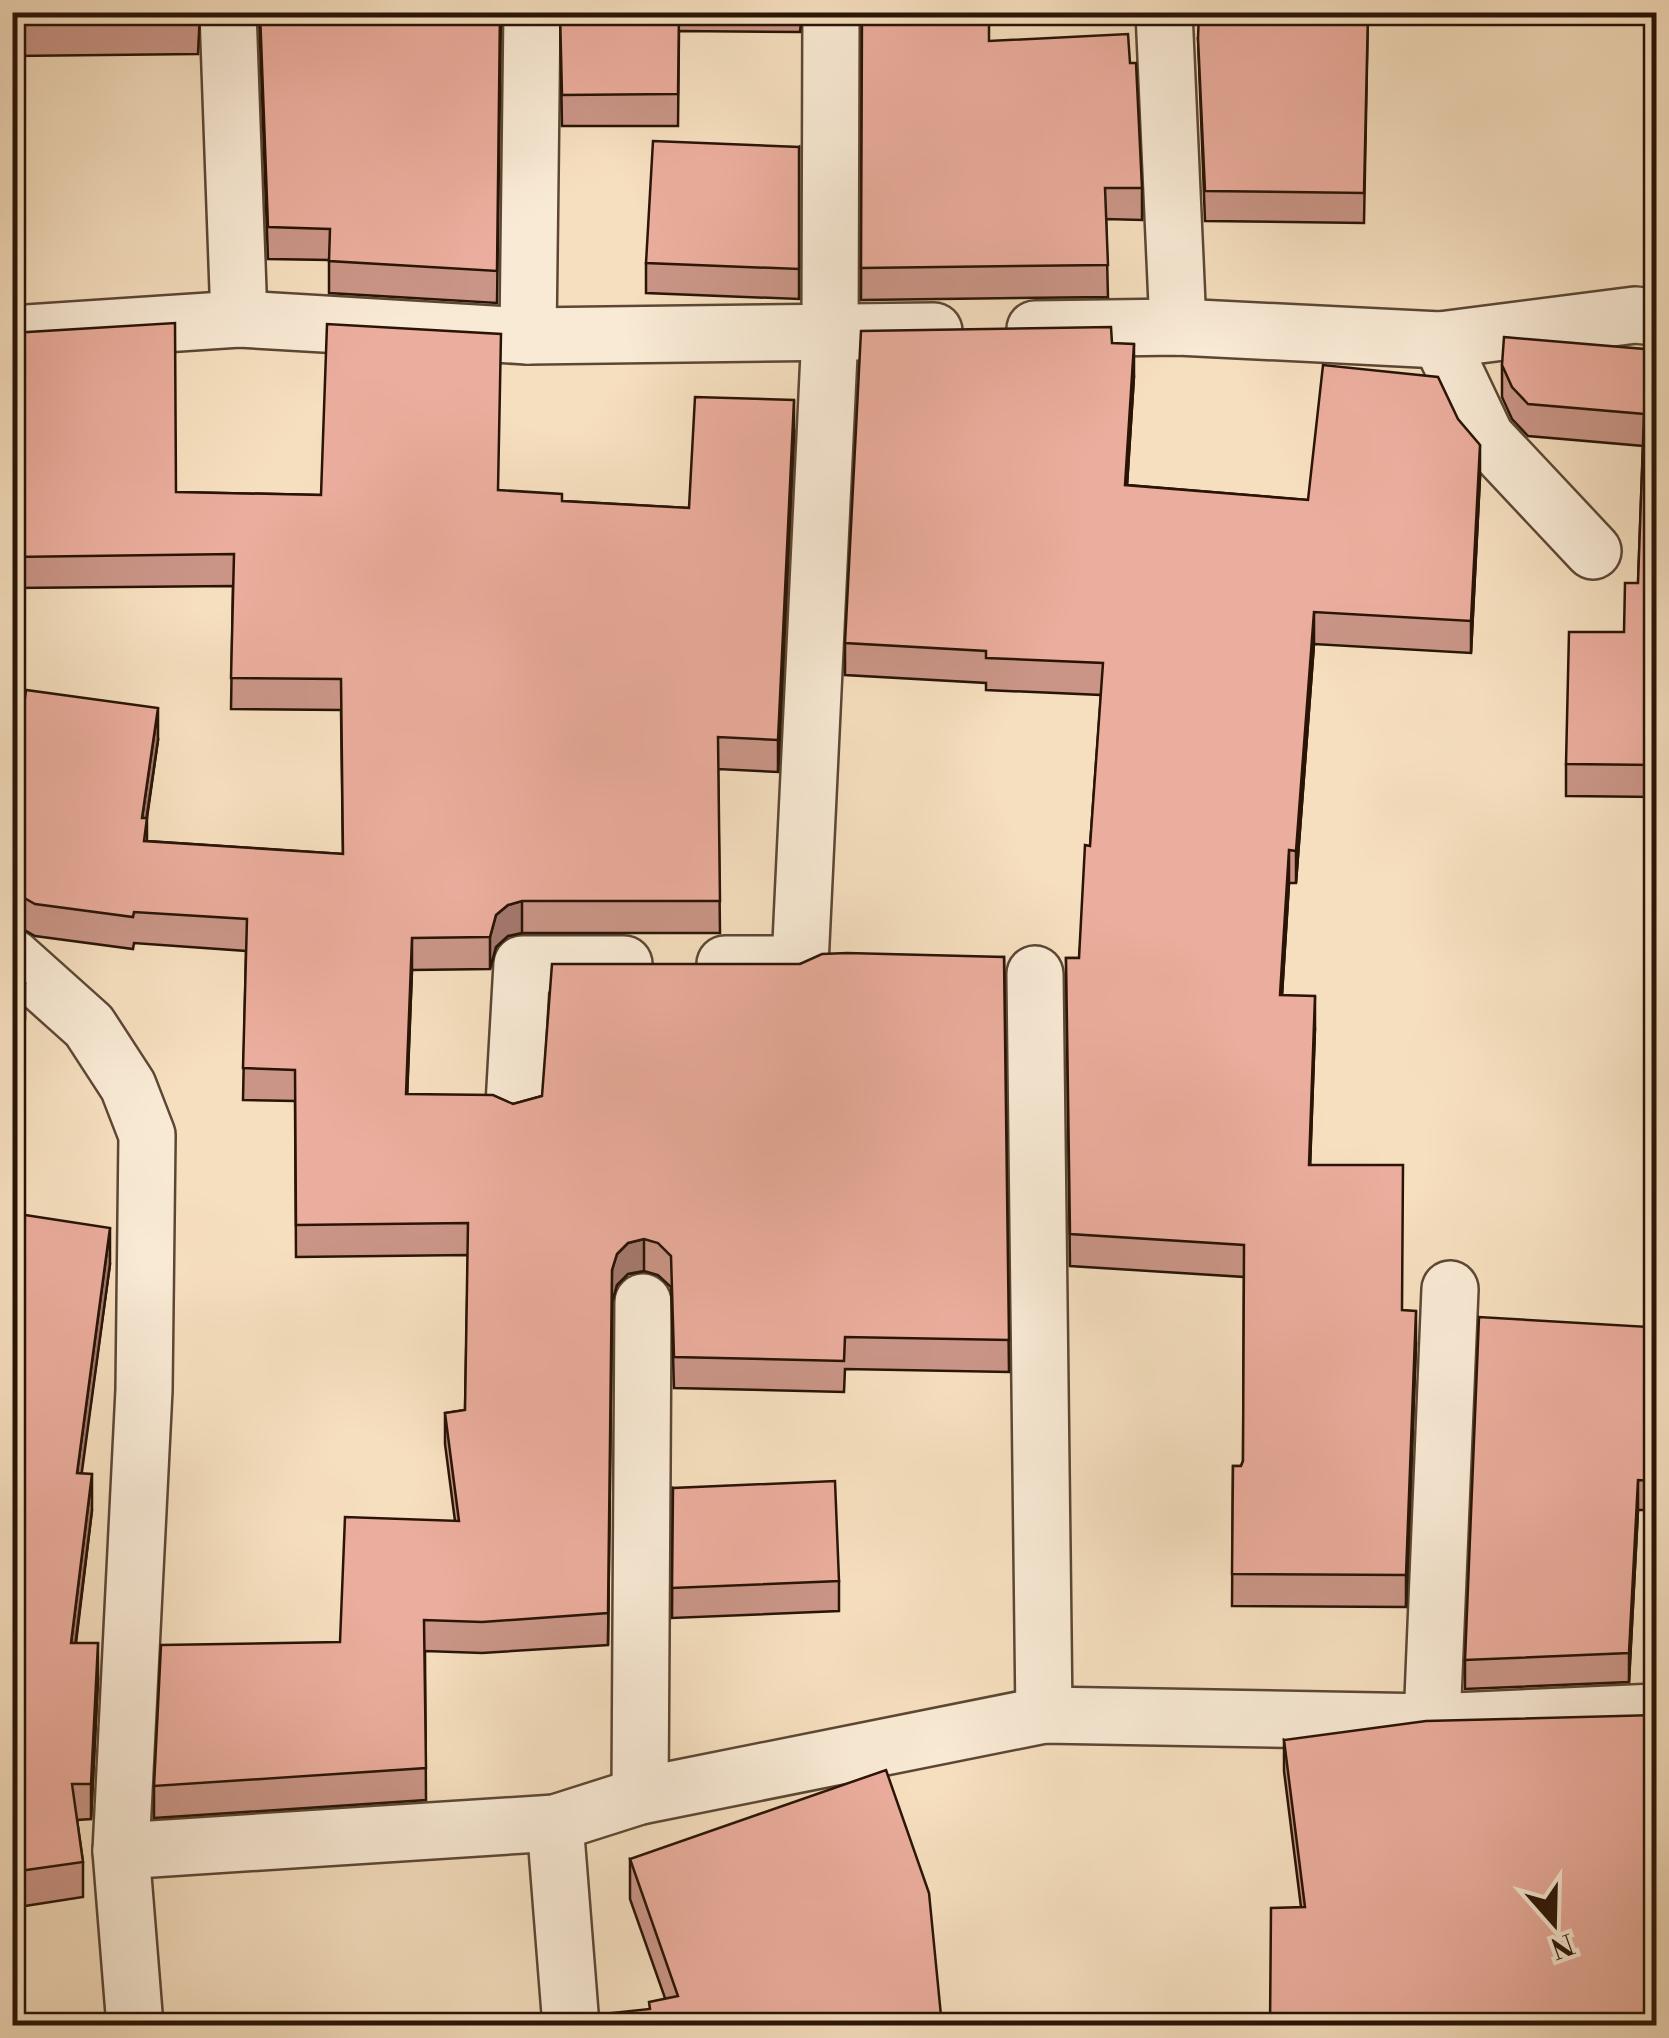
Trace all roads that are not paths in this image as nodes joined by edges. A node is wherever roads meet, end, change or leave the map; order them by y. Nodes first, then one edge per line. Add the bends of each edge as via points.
1 (228, 12) edge
2 (532, 12) edge
3 (831, 12) edge
4 (1164, 12) edge
5 (1656, 317) edge
6 (239, 319) junction
7 (1178, 327) junction
8 (830, 333) junction
9 (12, 334) edge
10 (528, 336) junction
11 (1440, 340) junction
12 (1593, 551) dead end
13 (12, 957) edge
14 (1035, 974) dead end
15 (514, 1104) edge
16 (90, 1229) edge
17 (148, 1238) junction
18 (1450, 1289) dead end
19 (642, 1302) dead end
20 (1656, 1712) edge
21 (1044, 1715) junction
22 (1432, 1722) junction
23 (640, 1796) junction
24 (554, 1823) junction
25 (121, 1851) junction
26 (135, 2026) edge
27 (570, 2026) edge

1 - 6 street
2 - 10 street
3 - 8 street
4 - 7 street
5 - 11 street
6 - 9 street
6 - 10 street
7 - 8 street
7 - 11 street
8 - 10 street
8 - 15 street via 800,964 522,964
11 - 12 street via 1486,437
13 - 17 street via 89,1026 128,1086 147,1135
14 - 21 street
16 - 17 street
17 - 25 street
18 - 22 street
19 - 23 street
20 - 22 street
21 - 22 street
21 - 23 street
23 - 24 street
24 - 25 street
24 - 27 street
25 - 26 street

